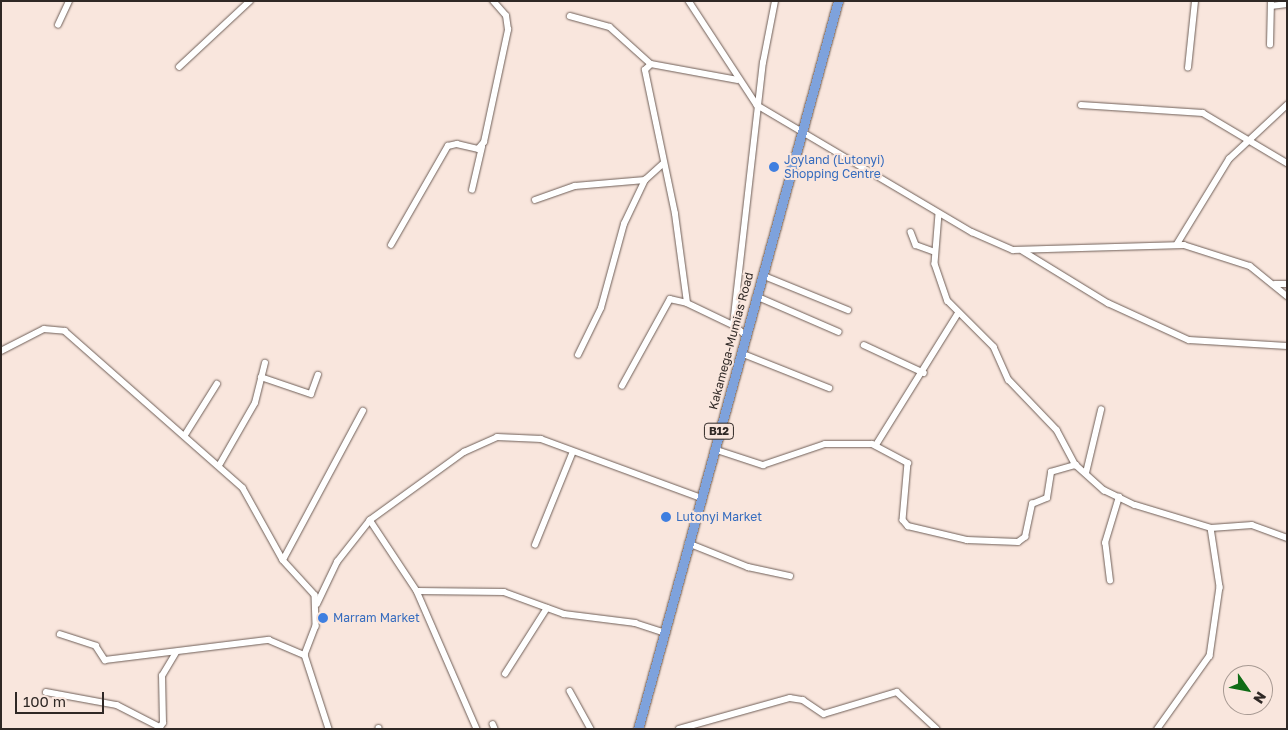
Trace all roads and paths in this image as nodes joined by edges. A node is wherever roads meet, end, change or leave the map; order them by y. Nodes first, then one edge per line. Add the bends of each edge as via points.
1 (69, 1) edge
2 (250, 1) edge
3 (493, 1) edge
4 (689, 1) edge
5 (775, 1) edge
6 (838, 1) edge
7 (1195, 1) edge
8 (1271, 4) edge
9 (1287, 4) edge
10 (570, 16) dead end
11 (58, 25) dead end
12 (1270, 45) dead end
13 (651, 64) junction
14 (180, 67) dead end
15 (1188, 68) dead end
16 (738, 80) junction
17 (1081, 105) dead end
18 (1287, 105) edge
19 (757, 106) junction
20 (800, 134) junction
21 (1249, 138) junction
22 (482, 147) junction
23 (1287, 163) edge
24 (663, 164) junction
25 (644, 180) junction
26 (472, 190) dead end
27 (535, 200) dead end
28 (939, 214) junction
29 (911, 232) dead end
30 (1177, 244) junction
31 (391, 246) dead end
32 (1023, 251) junction
33 (935, 252) junction
34 (762, 275) junction
35 (1275, 284) junction
36 (1287, 284) edge
37 (756, 296) junction
38 (1287, 296) edge
39 (687, 303) junction
40 (848, 310) dead end
41 (957, 315) junction
42 (733, 325) junction
43 (839, 332) dead end
44 (746, 336) junction
45 (864, 345) dead end
46 (1287, 346) edge
47 (1, 351) edge
48 (741, 352) junction
49 (578, 355) dead end
50 (265, 363) dead end
51 (924, 373) junction
52 (318, 375) dead end
53 (261, 376) junction
54 (217, 384) dead end
55 (622, 386) dead end
56 (829, 388) dead end
57 (1101, 410) dead end
58 (363, 411) dead end
59 (185, 435) junction
60 (876, 446) junction
61 (714, 449) junction
62 (572, 454) junction
63 (220, 464) junction
64 (1076, 465) junction
65 (1086, 473) junction
66 (1120, 497) junction
67 (701, 498) junction
68 (370, 520) junction
69 (1211, 528) junction
70 (1287, 538) edge
71 (688, 543) junction
72 (535, 545) dead end
73 (283, 560) junction
74 (790, 576) dead end
75 (1110, 581) dead end
76 (417, 591) junction
77 (317, 604) junction
78 (547, 608) junction
79 (663, 632) junction
80 (60, 634) dead end
81 (176, 653) junction
82 (305, 655) junction
83 (505, 674) dead end
84 (570, 691) dead end
85 (46, 692) dead end
86 (159, 728) edge
87 (328, 729) edge
88 (477, 729) edge
89 (591, 729) edge
90 (638, 729) edge
91 (679, 729) edge
92 (937, 729) edge
93 (1158, 729) edge

1 - 11 street
2 - 14 street
3 - 22 street via 506,16 508,30
4 - 16 street
5 - 19 street
6 - 20 highway, B12
7 - 15 street
8 - 9 street
8 - 12 street
10 - 13 street via 610,28
13 - 16 street
13 - 24 street via 645,73
16 - 19 street
17 - 21 street via 1194,112
18 - 21 street
19 - 20 street
19 - 42 street
20 - 28 street
20 - 34 highway, Kakamega-Mumias Road / B12
21 - 23 street
21 - 30 street via 1208,188
22 - 26 street
22 - 31 street via 448,146
24 - 25 street
24 - 39 street via 675,214
25 - 27 street via 575,186
25 - 49 street via 624,224 601,308
28 - 32 street via 1007,248
28 - 33 street
29 - 33 street via 916,245
30 - 32 street
30 - 35 street via 1234,260
32 - 46 street via 1108,303 1189,340
33 - 41 street via 939,282
34 - 37 highway, Kakamega-Mumias Road / B12
34 - 40 street
35 - 36 street
35 - 38 street
37 - 43 street
37 - 44 highway, Kakamega-Mumias Road / B12
39 - 42 street
39 - 55 street via 670,299
41 - 51 street
41 - 64 street via 994,346 1009,380 1056,430
42 - 44 street
44 - 48 highway, Kakamega-Mumias Road / B12
45 - 51 street
47 - 59 street via 44,329 65,331
48 - 56 street
48 - 61 highway, Kakamega-Mumias Road / B12
50 - 53 street
51 - 60 street
52 - 53 street via 311,394
53 - 63 street via 255,403
54 - 59 street
57 - 65 street
58 - 73 street
59 - 63 street
60 - 61 street via 850,441 824,444 763,465
60 - 64 street via 908,463 905,523 967,540 1022,541 1031,506 1048,495 1051,472
61 - 67 highway, Kakamega-Mumias Road / B12
62 - 67 street
62 - 68 street via 541,439 497,437 464,452
62 - 72 street
63 - 73 street via 254,502
64 - 65 street
65 - 66 street
66 - 69 street
66 - 75 street via 1105,543
67 - 71 highway, Kakamega-Mumias Road / B12
68 - 76 street
68 - 77 street via 337,562
69 - 70 street via 1252,524
69 - 93 street via 1220,587 1210,656
71 - 74 street via 748,568
71 - 79 highway, Kakamega-Mumias Road / B12
73 - 77 street via 311,588
76 - 78 street via 504,592
76 - 88 street
77 - 82 street via 316,626
78 - 79 street via 635,623
78 - 83 street
79 - 90 highway, Kakamega-Mumias Road / B12
80 - 81 street via 96,646 105,660
81 - 82 street via 269,640
81 - 86 street via 162,676
82 - 87 street
84 - 89 street
85 - 86 street via 117,705
91 - 92 street via 790,698 803,700 824,714 897,692

